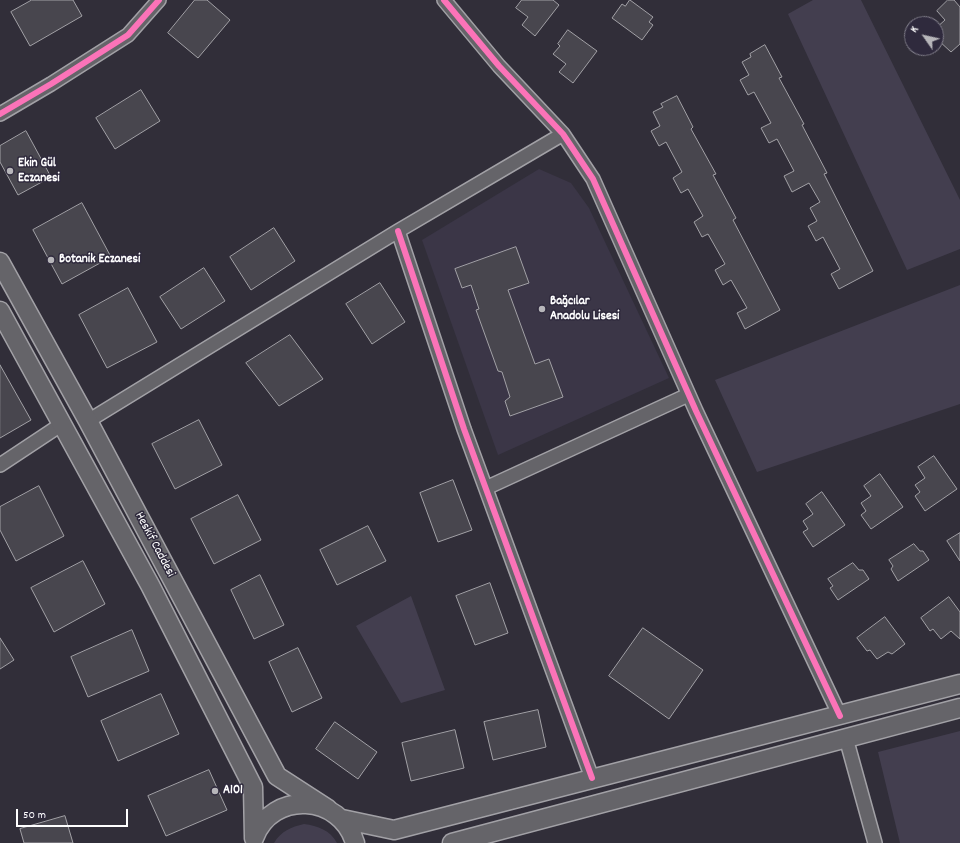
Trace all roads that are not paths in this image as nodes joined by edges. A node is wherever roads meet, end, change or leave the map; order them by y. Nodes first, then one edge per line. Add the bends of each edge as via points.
1 (159, 0) edge
2 (444, 0) edge
3 (0, 114) edge
4 (563, 134) junction
5 (398, 231) junction
6 (0, 262) edge
7 (0, 311) edge
8 (688, 395) junction
9 (88, 421) junction
10 (62, 424) junction
11 (0, 465) edge
12 (486, 488) junction
13 (960, 684) edge
14 (960, 708) edge
15 (840, 716) junction
16 (846, 738) junction
17 (592, 778) junction
18 (335, 814) junction
19 (253, 840) edge
20 (355, 843) edge
21 (452, 843) edge
22 (875, 843) edge

1 - 3 street via 128,35
2 - 4 street via 499,66
4 - 5 street
4 - 8 street via 593,179
5 - 9 street
5 - 12 street
6 - 9 main road, Heskif Caddesi
7 - 10 main road
8 - 12 street
8 - 15 street
9 - 18 main road, Heskif Caddesi via 277,776
10 - 11 street
10 - 19 main road via 150,585 254,787
12 - 17 street
13 - 15 main road
14 - 16 main road
15 - 17 main road
16 - 21 main road
16 - 22 street
17 - 18 main road via 394,830
18 - 19 main road via 306,804 294,804 278,810 264,821
18 - 20 main road via 352,833

